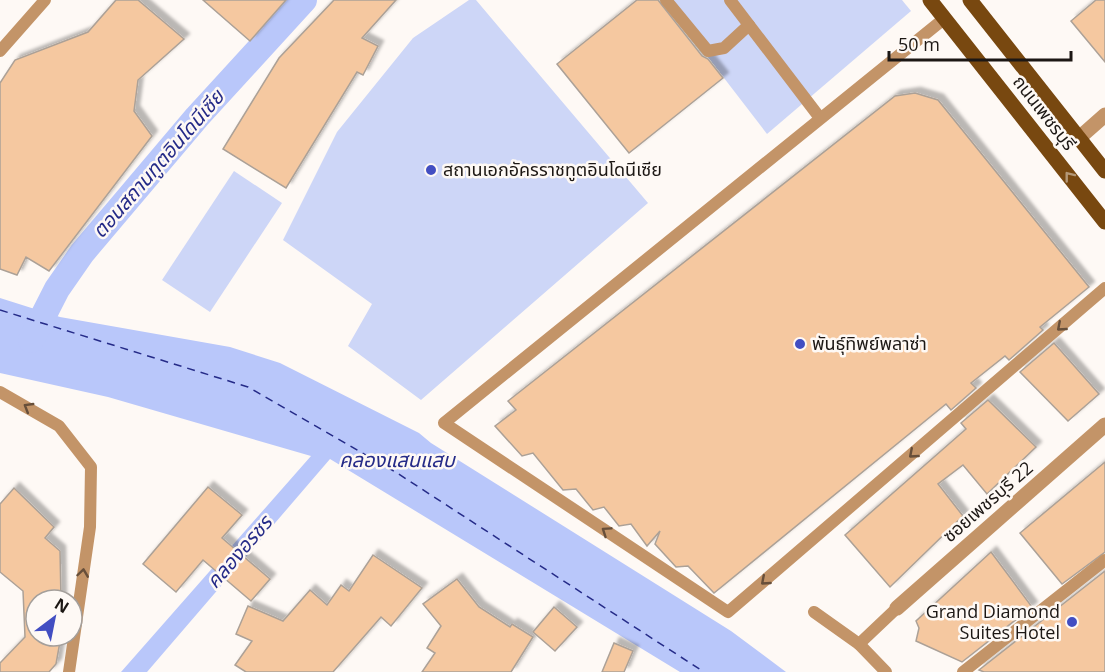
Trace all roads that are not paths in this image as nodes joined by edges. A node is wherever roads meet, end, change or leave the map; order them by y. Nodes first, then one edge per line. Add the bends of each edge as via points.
1 (45, 0) edge
2 (666, 0) edge
3 (730, 0) edge
4 (930, 0) edge
5 (970, 0) edge
6 (945, 18) junction
7 (749, 25) junction
8 (0, 51) edge
9 (1105, 115) edge
10 (820, 118) junction
11 (1079, 138) junction
12 (1105, 171) edge
13 (1105, 222) edge
14 (1105, 288) edge
15 (0, 392) edge
16 (1105, 425) edge
17 (1105, 560) edge
18 (897, 608) joint
19 (814, 612) dead end
20 (859, 644) junction
21 (69, 672) edge
22 (886, 672) edge
23 (963, 672) edge

1 - 8 lane
2 - 7 lane via 708,51 724,48
3 - 7 lane
4 - 6 main road, ถนนเพชรบุรี
5 - 11 main road, ถนนเพชรบุรี
6 - 10 lane
13 -> 6 main road, ถนนเพชรบุรี
7 - 10 lane
9 - 11 street
14 -> 10 lane via 728,612 444,423
11 - 12 main road, ถนนเพชรบุรี
21 -> 15 lane via 90,527 91,466 59,426
16 - 18 street, ซอยเพชรบุรี 22
17 - 23 lane
18 - 20 lane
19 - 20 lane
20 - 22 lane

